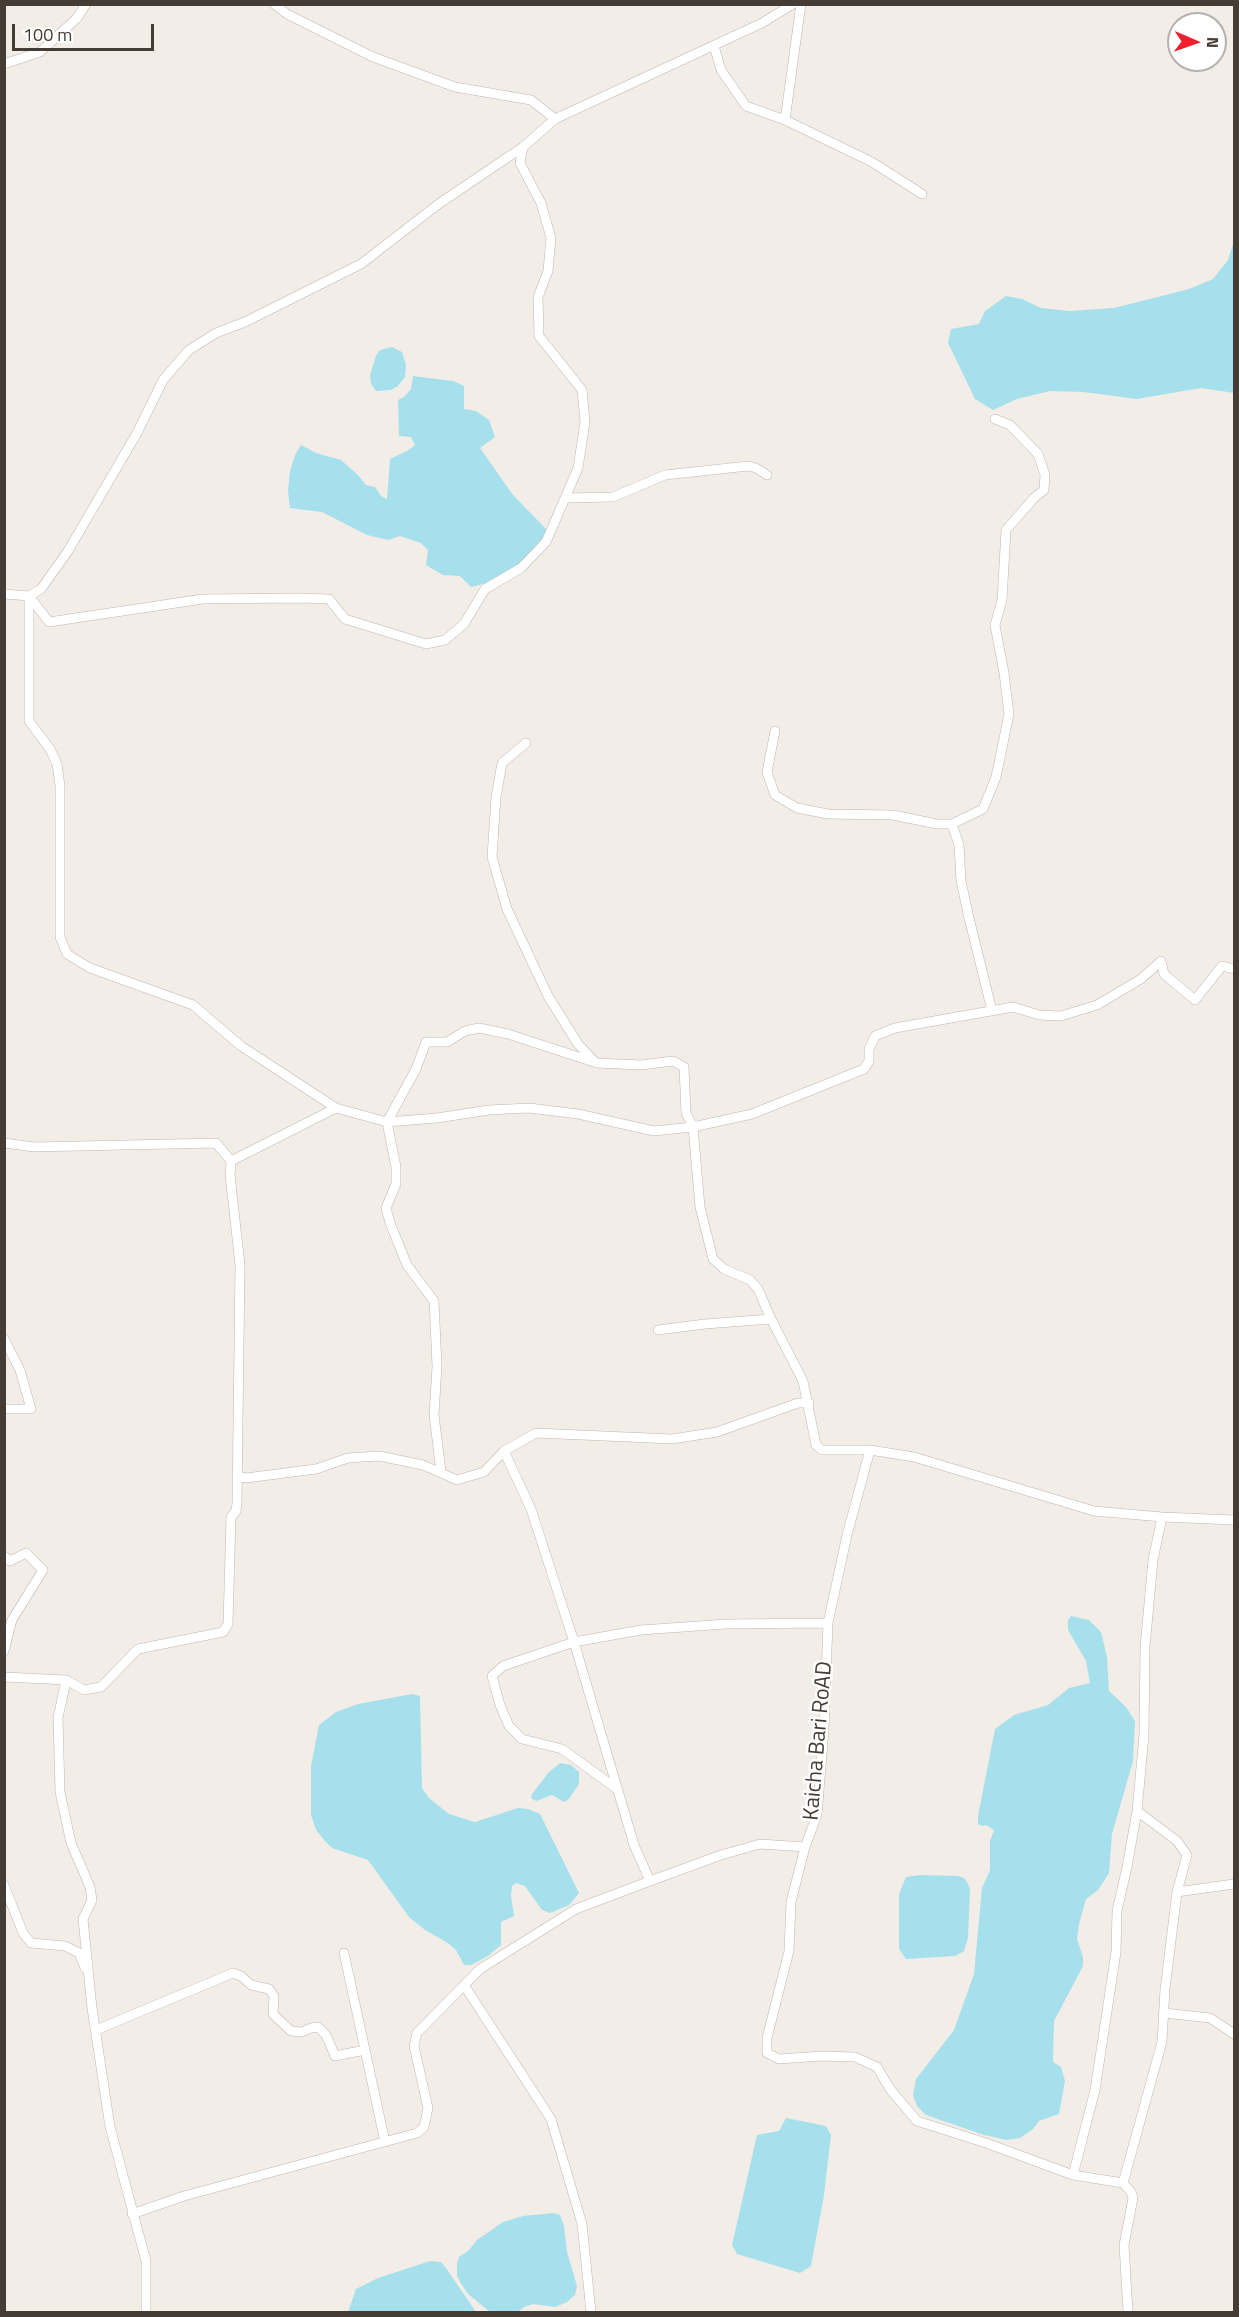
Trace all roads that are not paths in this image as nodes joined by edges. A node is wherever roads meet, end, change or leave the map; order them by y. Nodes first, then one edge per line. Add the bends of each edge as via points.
1 (86, 4) edge
2 (274, 4) edge
3 (793, 4) edge
4 (801, 4) edge
5 (714, 46) junction
6 (4, 64) edge
7 (555, 119) junction
8 (785, 120) junction
9 (523, 147) junction
10 (921, 194) dead end
11 (995, 419) dead end
12 (767, 475) dead end
13 (567, 498) junction
14 (4, 594) edge
15 (29, 596) junction
16 (775, 731) dead end
17 (526, 743) dead end
18 (952, 824) junction
19 (1234, 969) edge
20 (992, 1011) junction
21 (596, 1063) junction
22 (336, 1107) junction
23 (387, 1122) junction
24 (693, 1127) junction
25 (4, 1143) edge
26 (231, 1161) junction
27 (771, 1319) junction
28 (658, 1330) dead end
29 (4, 1339) edge
30 (809, 1403) junction
31 (4, 1409) edge
32 (870, 1450) junction
33 (504, 1451) junction
34 (441, 1472) junction
35 (237, 1476) junction
36 (1162, 1517) junction
37 (1234, 1521) edge
38 (4, 1556) edge
39 (828, 1623) junction
40 (574, 1642) junction
41 (4, 1651) edge
42 (4, 1677) edge
43 (66, 1680) junction
44 (617, 1789) junction
45 (1137, 1811) junction
46 (806, 1847) junction
47 (650, 1881) junction
48 (1234, 1884) edge
49 (4, 1885) edge
50 (1177, 1892) junction
51 (344, 1953) dead end
52 (88, 1974) junction
53 (464, 1985) junction
54 (1164, 2013) junction
55 (96, 2030) junction
56 (1234, 2034) edge
57 (365, 2050) junction
58 (385, 2142) junction
59 (1072, 2175) junction
60 (1123, 2182) junction
61 (132, 2214) junction
62 (146, 2313) edge
63 (591, 2313) edge
64 (1128, 2313) edge

1 - 6 street via 78,18 40,52
2 - 7 street via 373,57 454,87 531,100
3 - 5 street
4 - 8 street
5 - 7 street
5 - 8 street via 721,70 746,106
7 - 9 street
8 - 10 street via 872,162
9 - 13 street via 519,163 541,203 551,238 548,271 538,297 539,336 582,390 585,422 578,468
9 - 15 street via 440,202 361,264 216,333 189,350 163,380 69,551 41,589
11 - 18 street via 1010,425 1038,454 1045,475 1044,490 1006,531 1002,600 995,625 1009,714 996,777 983,809
12 - 13 street via 748,466 689,472 666,475 613,497
13 - 15 street via 546,542 521,568 485,589 464,624 445,640 426,644 345,619 329,599 203,599 49,622
14 - 15 street
15 - 22 street via 29,721 57,764 60,937 67,954 90,968 193,1005 241,1046
16 - 18 street via 767,772 775,795 797,808
17 - 21 street via 502,763 492,857 507,909 548,996 578,1044
18 - 20 street via 959,845 961,881
19 - 20 street via 1222,966 1195,1000 1164,974 1161,961 1141,979 1097,1005 1060,1016 1038,1015 1013,1007
20 - 24 street via 895,1028 875,1036 864,1069 752,1114
21 - 23 street via 479,1028 447,1042 426,1042
21 - 24 street via 641,1065 673,1061 684,1067 686,1113
22 - 23 street
22 - 26 street
23 - 24 street via 529,1108 654,1131
23 - 34 street via 396,1184 386,1208 407,1265 434,1301 434,1415
24 - 27 street via 700,1207 713,1259 724,1269 750,1280
25 - 26 street via 46,1147 216,1143
26 - 35 street via 240,1265
27 - 28 street
27 - 30 street via 803,1381
29 - 31 street via 20,1370 31,1409
30 - 32 street via 813,1436 822,1450
30 - 33 street via 798,1402 717,1432 672,1439 536,1433
32 - 36 street via 914,1457 1094,1511
32 - 39 street, Kaicha Bari RoAD
33 - 34 street via 484,1472 457,1480
33 - 40 street via 531,1509
34 - 35 street via 379,1456 348,1458 316,1470 246,1479
35 - 43 street via 236,1511 231,1517 228,1624 223,1632 138,1649 101,1687 84,1690
36 - 37 street
36 - 45 street via 1153,1560 1146,1636 1144,1735
38 - 41 street via 10,1561 26,1553 43,1570 12,1620
39 - 40 street via 641,1630
39 - 46 street, Kaicha Bari RoAD via 817,1815
40 - 44 street
40 - 44 street via 503,1666 492,1676 500,1705 509,1726 522,1739 562,1749
42 - 43 street
43 - 52 street via 58,1718 58,1774 71,1843 92,1900 83,1919
44 - 47 street
45 - 50 street via 1177,1842 1186,1855
45 - 59 street via 1117,1911 1116,1952 1095,2090
46 - 47 street via 760,1844
46 - 59 street, Kaicha Bari RoAD via 791,1902 789,1951 767,2038 767,2053 778,2059 855,2057 877,2067 917,2121
47 - 53 street via 576,1909 480,1969
48 - 50 street
49 - 52 street via 23,1933 31,1943 65,1946 79,1953
50 - 54 street
51 - 57 street
52 - 55 street
53 - 58 street via 417,2033 414,2046 428,2108 424,2127 417,2133
53 - 63 street via 550,2119 582,2224
54 - 56 street via 1210,2018
54 - 60 street via 1162,2043
55 - 57 street via 233,1973 251,1985 269,1989 274,1996 273,2013 291,2031 318,2027 335,2055
55 - 61 street via 110,2127
57 - 58 street
58 - 61 street via 184,2196
59 - 60 street, Kaicha Bari RoAD
60 - 64 street via 1133,2198 1124,2245
61 - 62 street via 146,2261

